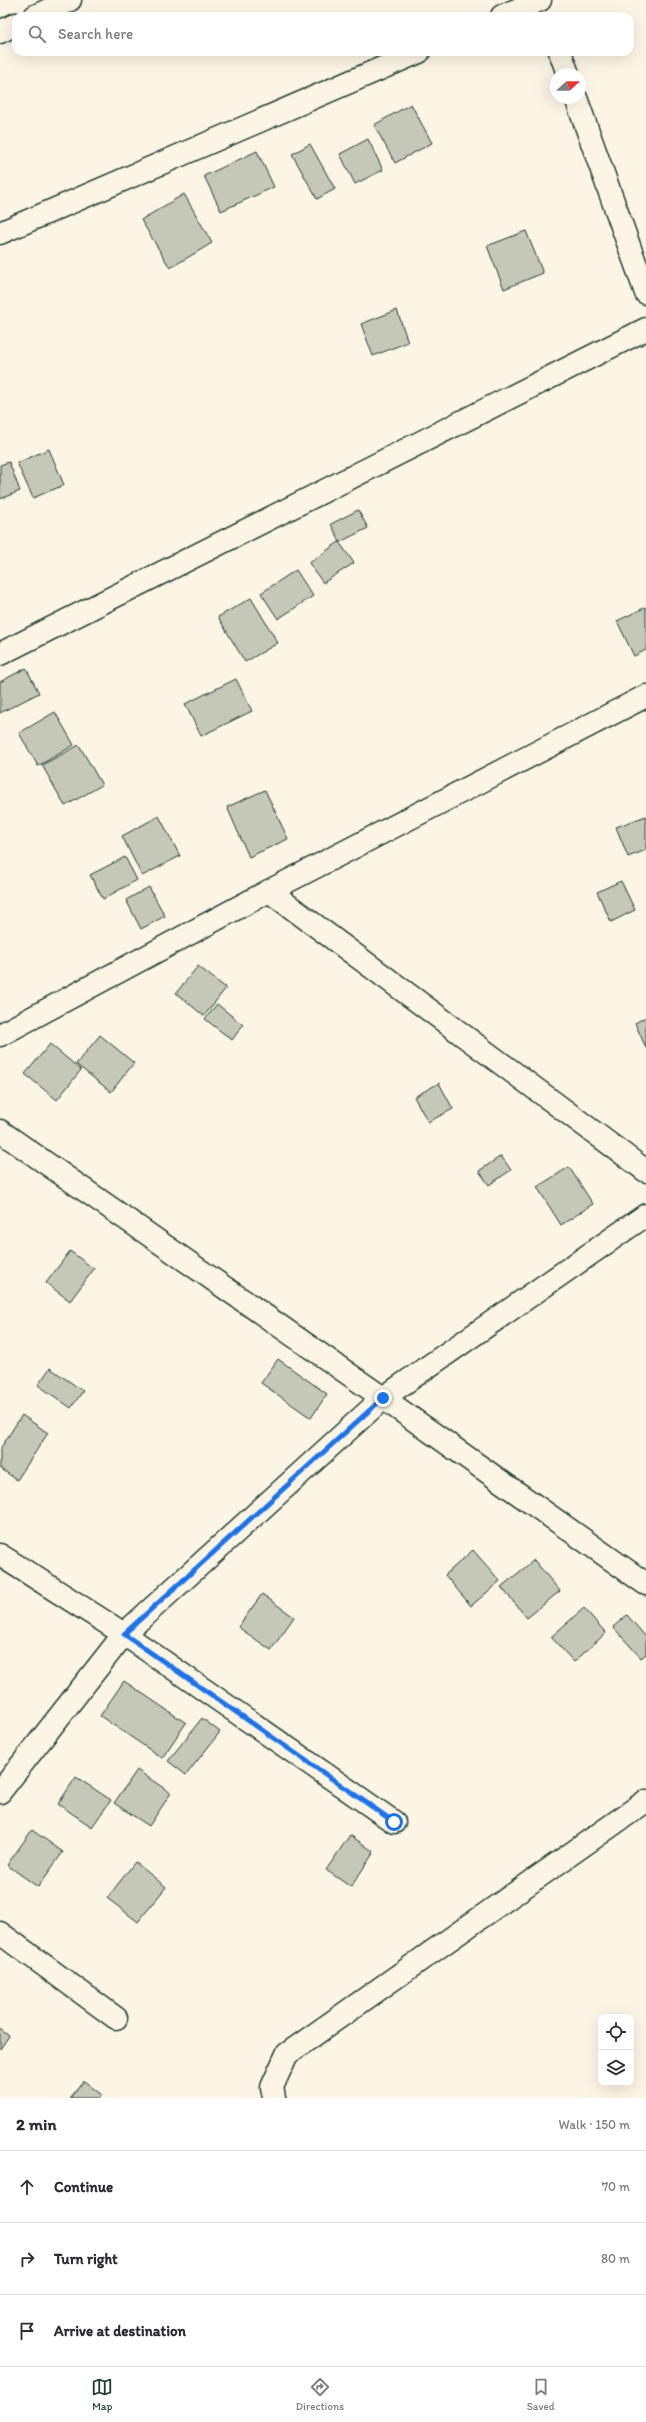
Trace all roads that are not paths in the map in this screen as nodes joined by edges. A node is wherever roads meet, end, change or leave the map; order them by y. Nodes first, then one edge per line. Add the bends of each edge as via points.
1 (70, 0) edge
2 (541, 0) edge
3 (44, 12) edge
4 (512, 12) edge
5 (546, 12) edge
6 (12, 26) edge
7 (0, 32) edge
8 (410, 56) edge
9 (561, 56) edge
10 (566, 68) edge
11 (578, 104) edge
12 (0, 233) edge
13 (646, 293) edge
14 (646, 329) edge
15 (0, 654) edge
16 (646, 696) edge
17 (269, 891) junction
18 (0, 1036) edge
19 (0, 1131) edge
20 (646, 1170) edge
21 (646, 1215) edge
22 (383, 1398) junction
23 (0, 1555) edge
24 (646, 1584) edge
25 (124, 1634) junction
26 (0, 1792) edge
27 (646, 1801) edge
28 (394, 1822) dead end
29 (0, 1933) edge
30 (116, 2018) dead end
31 (274, 2098) edge

1 - 3 street
2 - 4 street
2 - 5 street
6 - 7 street
8 - 12 street
9 - 10 street
11 - 13 street
14 - 15 street
16 - 17 street
17 - 18 street
17 - 20 street
19 - 22 street
21 - 22 street
22 - 24 street
22 - 25 street
23 - 25 street
25 - 26 street
25 - 28 street
27 - 31 street via 287,2054 272,2087
29 - 30 street

